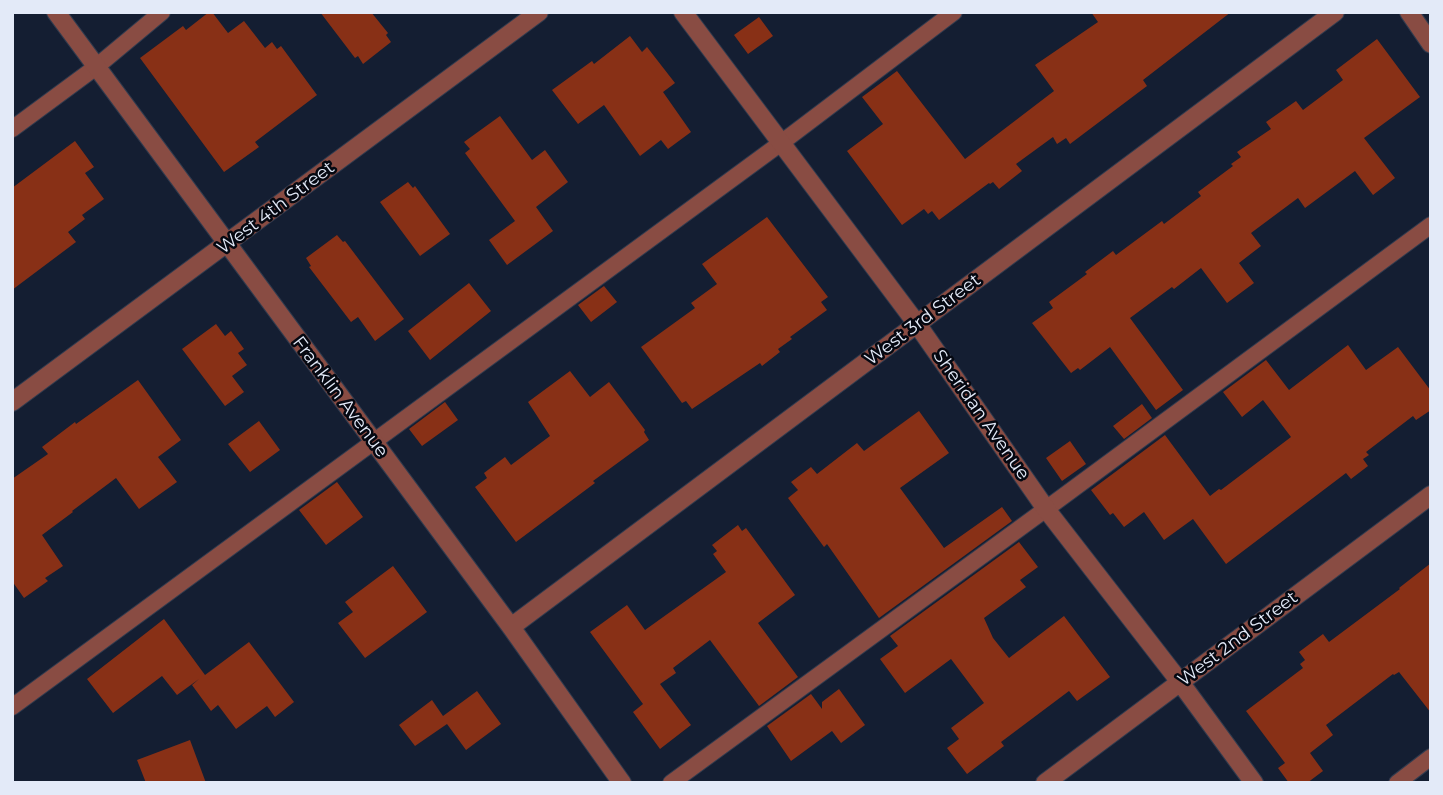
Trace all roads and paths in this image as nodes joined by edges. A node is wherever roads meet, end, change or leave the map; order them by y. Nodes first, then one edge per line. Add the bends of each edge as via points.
1 (56, 12) edge
2 (162, 12) edge
3 (539, 12) edge
4 (683, 12) edge
5 (954, 12) edge
6 (1335, 12) edge
7 (1409, 12) edge
8 (1431, 44) edge
9 (96, 66) junction
10 (12, 130) edge
11 (781, 143) junction
12 (1431, 225) edge
13 (226, 244) junction
14 (917, 324) junction
15 (12, 402) edge
16 (373, 442) junction
17 (1431, 495) edge
18 (1046, 509) junction
19 (511, 627) junction
20 (1180, 682) junction
21 (12, 707) edge
22 (1431, 757) edge
23 (622, 783) edge
24 (671, 783) edge
25 (1045, 783) edge
26 (1254, 783) edge
27 (1397, 783) edge

1 - 9 street, Franklin Avenue
2 - 9 lane
3 - 13 street, West 4th Street
4 - 11 street, Sheridan Avenue
5 - 11 lane
6 - 14 street, West 3rd Street
7 - 8 street
9 - 10 lane
9 - 13 street, Franklin Avenue
11 - 14 street, Sheridan Avenue
11 - 16 lane
12 - 18 lane
13 - 15 street, West 4th Street
13 - 16 street, Franklin Avenue
14 - 18 street, Sheridan Avenue
14 - 19 street, West 3rd Street
16 - 19 street, Franklin Avenue
16 - 21 lane
17 - 20 street, West 2nd Street
18 - 20 street, Sheridan Avenue
18 - 24 lane
19 - 23 street, Franklin Avenue
20 - 25 street, West 2nd Street
20 - 26 street, Sheridan Avenue
22 - 27 lane

